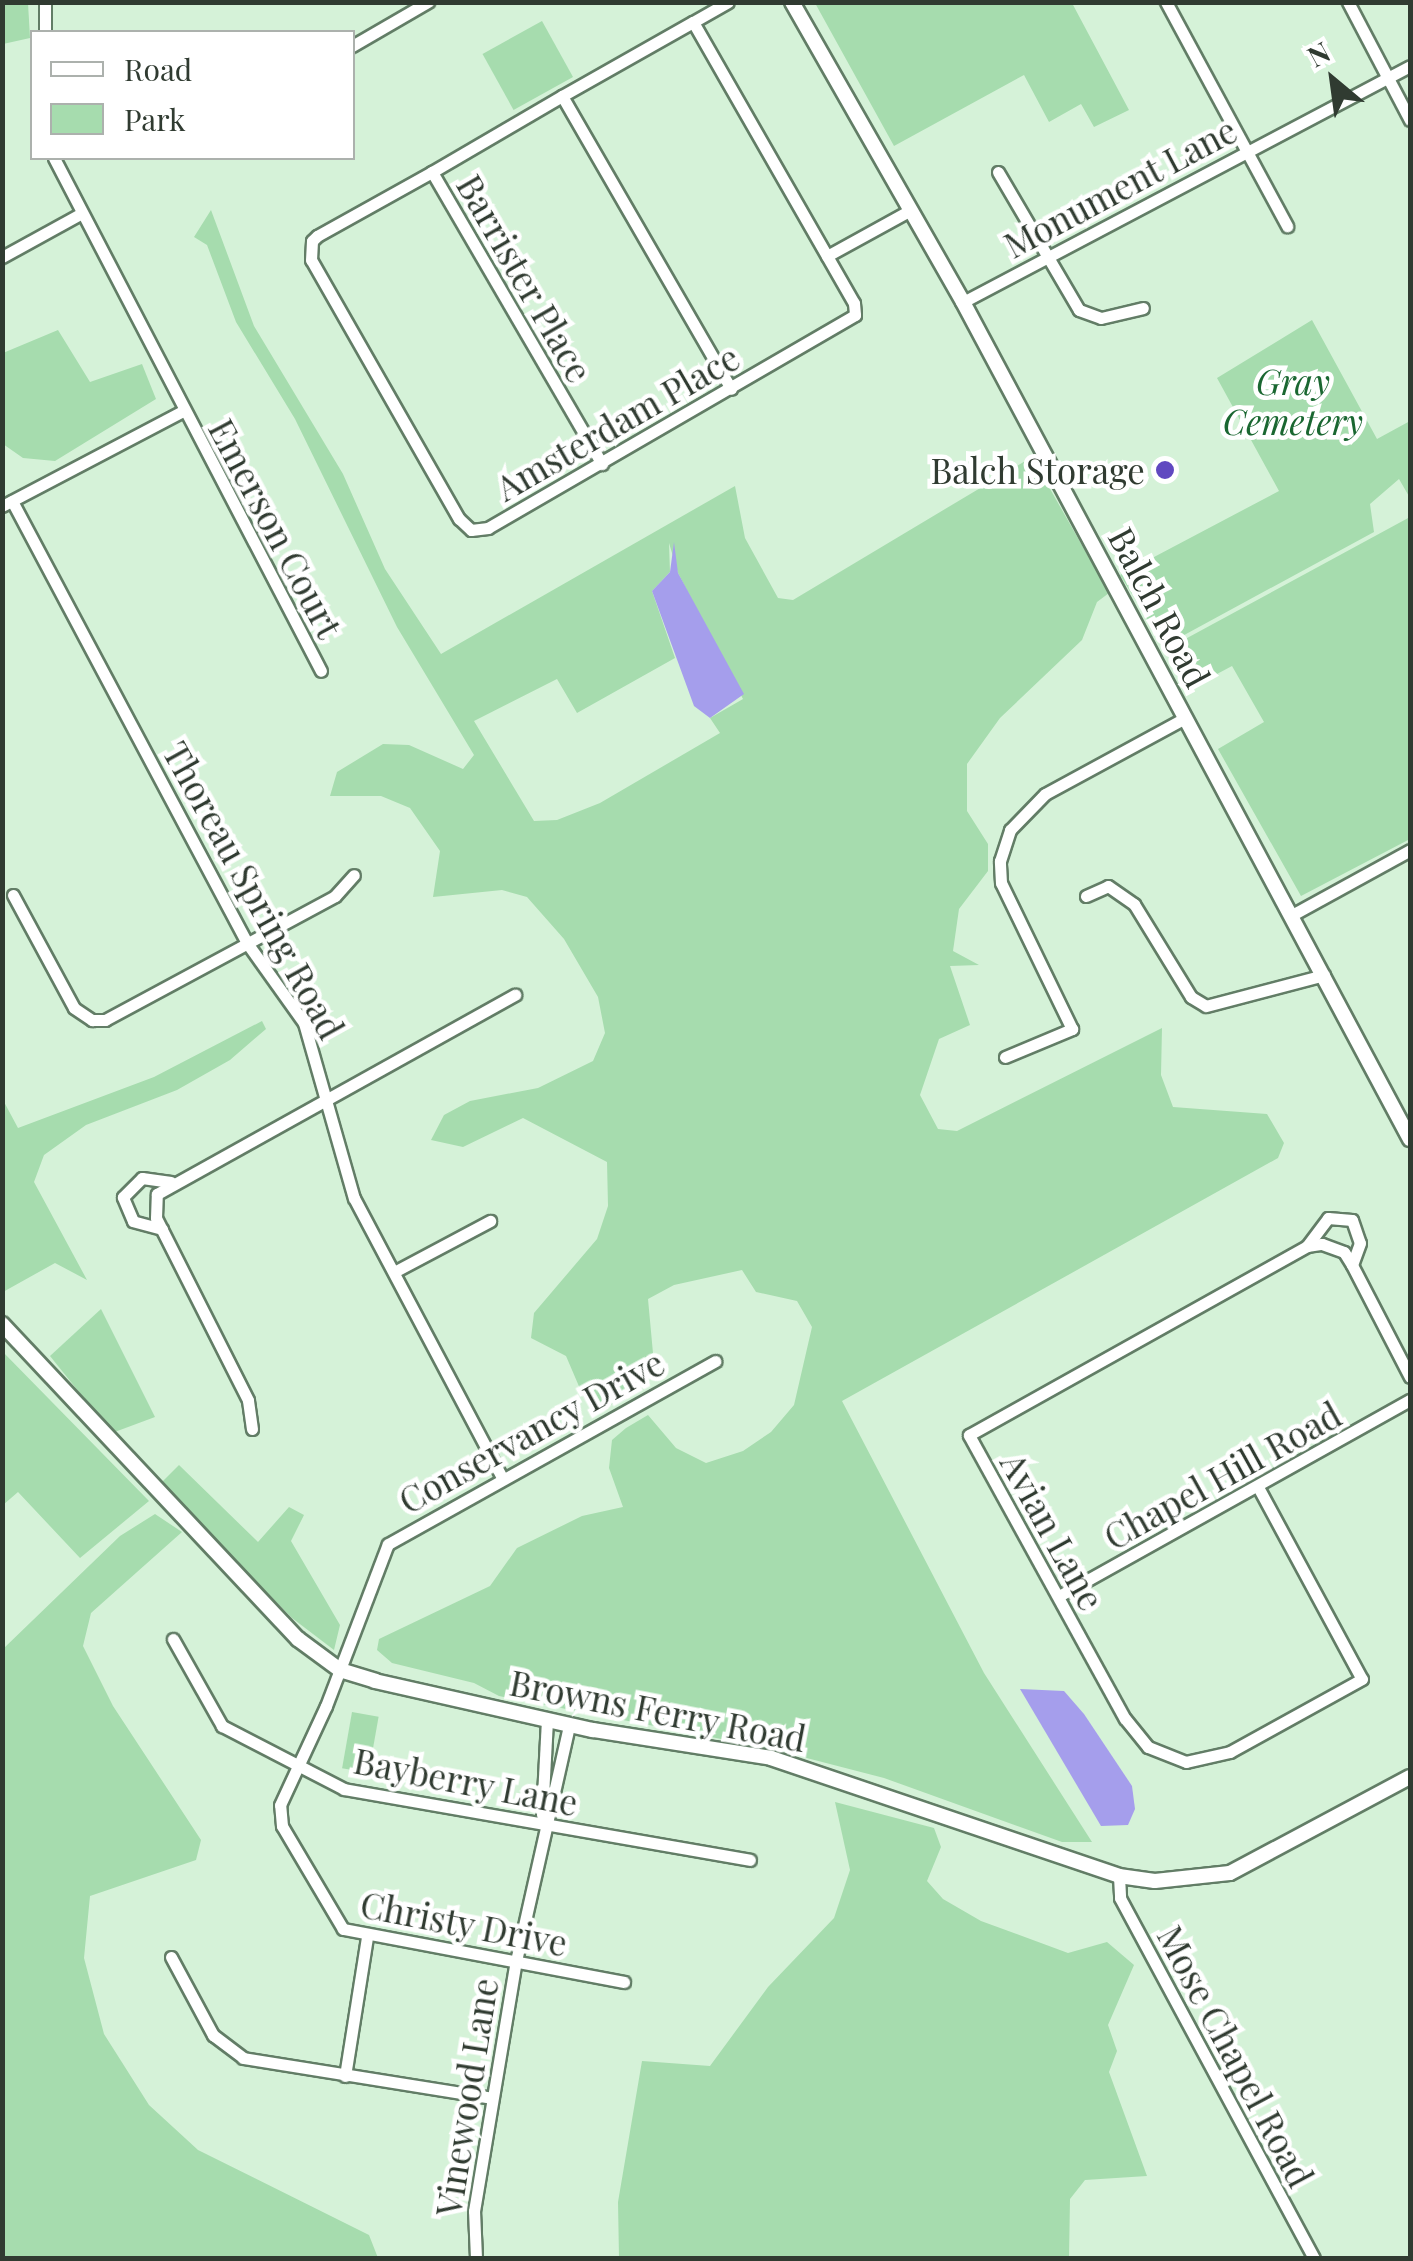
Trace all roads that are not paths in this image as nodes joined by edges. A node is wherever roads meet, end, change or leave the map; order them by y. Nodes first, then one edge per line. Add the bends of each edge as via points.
1 (44, 2) edge
2 (428, 2) edge
3 (728, 2) edge
4 (792, 2) edge
5 (1166, 2) edge
6 (1348, 2) edge
7 (692, 22) junction
8 (45, 30) edge
9 (355, 44) edge
10 (1410, 66) edge
11 (1388, 78) junction
12 (562, 96) junction
13 (1410, 120) edge
14 (1248, 151) junction
15 (55, 160) edge
16 (432, 172) junction
17 (998, 172) dead end
18 (907, 212) junction
19 (82, 213) junction
20 (1286, 226) dead end
21 (2, 256) edge
22 (827, 256) junction
23 (1048, 258) junction
24 (962, 302) junction
25 (1143, 308) dead end
26 (730, 389) junction
27 (183, 412) junction
28 (602, 464) junction
29 (7, 504) edge
30 (321, 671) dead end
31 (1186, 718) junction
32 (1410, 850) edge
33 (354, 875) dead end
34 (13, 895) dead end
35 (1086, 896) dead end
36 (1292, 915) junction
37 (248, 944) junction
38 (1324, 975) junction
39 (515, 994) dead end
40 (1005, 1056) dead end
41 (329, 1096) junction
42 (1410, 1139) edge
43 (170, 1182) junction
44 (490, 1221) dead end
45 (162, 1229) junction
46 (1308, 1246) junction
47 (1352, 1264) junction
48 (394, 1272) junction
49 (2, 1324) edge
50 (715, 1361) dead end
51 (1410, 1377) edge
52 (1410, 1400) edge
53 (252, 1429) dead end
54 (502, 1477) junction
55 (1258, 1487) junction
56 (1059, 1596) junction
57 (174, 1639) dead end
58 (340, 1670) junction
59 (547, 1720) junction
60 (569, 1725) junction
61 (298, 1766) junction
62 (1408, 1783) edge
63 (542, 1825) junction
64 (750, 1860) dead end
65 (1119, 1876) junction
66 (367, 1937) junction
67 (171, 1957) dead end
68 (516, 1961) junction
69 (624, 1982) dead end
70 (345, 2076) junction
71 (492, 2098) junction
72 (476, 2258) edge
73 (1314, 2258) edge

1 - 8 street
2 - 9 street
3 - 7 street, Amsterdam Place
4 - 18 street, Balch Road
5 - 14 street
6 - 11 street
7 - 12 street, Amsterdam Place
7 - 22 street, Amsterdam Place
10 - 11 street, Monument Lane
11 - 13 street
11 - 14 street, Monument Lane
12 - 16 street, Amsterdam Place
12 - 26 street
14 - 20 street
14 - 23 street, Monument Lane
15 - 19 street, Emerson Court
16 - 28 street, Barrister Place
16 - 28 street, Amsterdam Place via 317,236 309,250 459,519 472,530 488,528
17 - 23 street
18 - 22 street
18 - 24 street, Balch Road
19 - 21 street
19 - 27 street, Emerson Court
22 - 26 street, Amsterdam Place via 855,315
23 - 24 street, Monument Lane
23 - 25 street via 1079,310 1101,318
24 - 31 street, Balch Road
26 - 28 street, Amsterdam Place
27 - 29 street
27 - 30 street, Emerson Court
29 - 37 street, Thoreau Spring Road
31 - 36 street, Balch Road
31 - 40 street via 1045,794 1010,830 1000,861 1002,883 1072,1029
32 - 36 street
33 - 37 street via 335,896
34 - 37 street via 74,1008 92,1020 119,1014
35 - 38 street via 1108,886 1134,904 1191,997 1206,1006
36 - 38 street, Balch Road
37 - 41 street, Thoreau Spring Road via 304,1024
38 - 42 street, Balch Road
39 - 41 street
41 - 43 street
41 - 48 street, Thoreau Spring Road via 350,1188
43 - 45 street via 153,1206
43 - 45 street via 142,1178 123,1197 133,1221
44 - 48 street
45 - 53 street via 248,1400
46 - 47 street via 1334,1246
46 - 47 street via 1328,1218 1352,1220 1360,1243
46 - 56 street, Avian Lane via 968,1435
47 - 51 street
48 - 54 street, Thoreau Spring Road
49 - 58 street, Browns Ferry Road via 205,1546 298,1639
50 - 54 street, Conservancy Drive
52 - 55 street, Chapel Hill Road
54 - 58 street, Conservancy Drive via 388,1544
55 - 56 street, Chapel Hill Road
55 - 56 street, Avian Lane via 1361,1673 1349,1690 1230,1752 1186,1762 1162,1755 1125,1719
57 - 61 street, Bayberry Lane via 222,1726
58 - 59 street, Browns Ferry Road
58 - 61 street, Christy Drive
59 - 60 street, Browns Ferry Road
59 - 63 street, Vinewood Lane
60 - 63 street, Vinewood Lane
60 - 65 street, Browns Ferry Road via 771,1758
61 - 63 street, Bayberry Lane via 344,1789
61 - 66 street, Christy Drive via 280,1805 282,1826 331,1918
62 - 65 street, Browns Ferry Road via 1230,1873 1202,1880
63 - 64 street, Bayberry Lane
63 - 68 street, Vinewood Lane
65 - 73 street, Mose Chapel Road via 1120,1898
66 - 68 street, Christy Drive
66 - 70 street
67 - 70 street via 227,2051
68 - 69 street, Christy Drive
68 - 71 street, Vinewood Lane
70 - 71 street
71 - 72 street, Vinewood Lane via 474,2211

